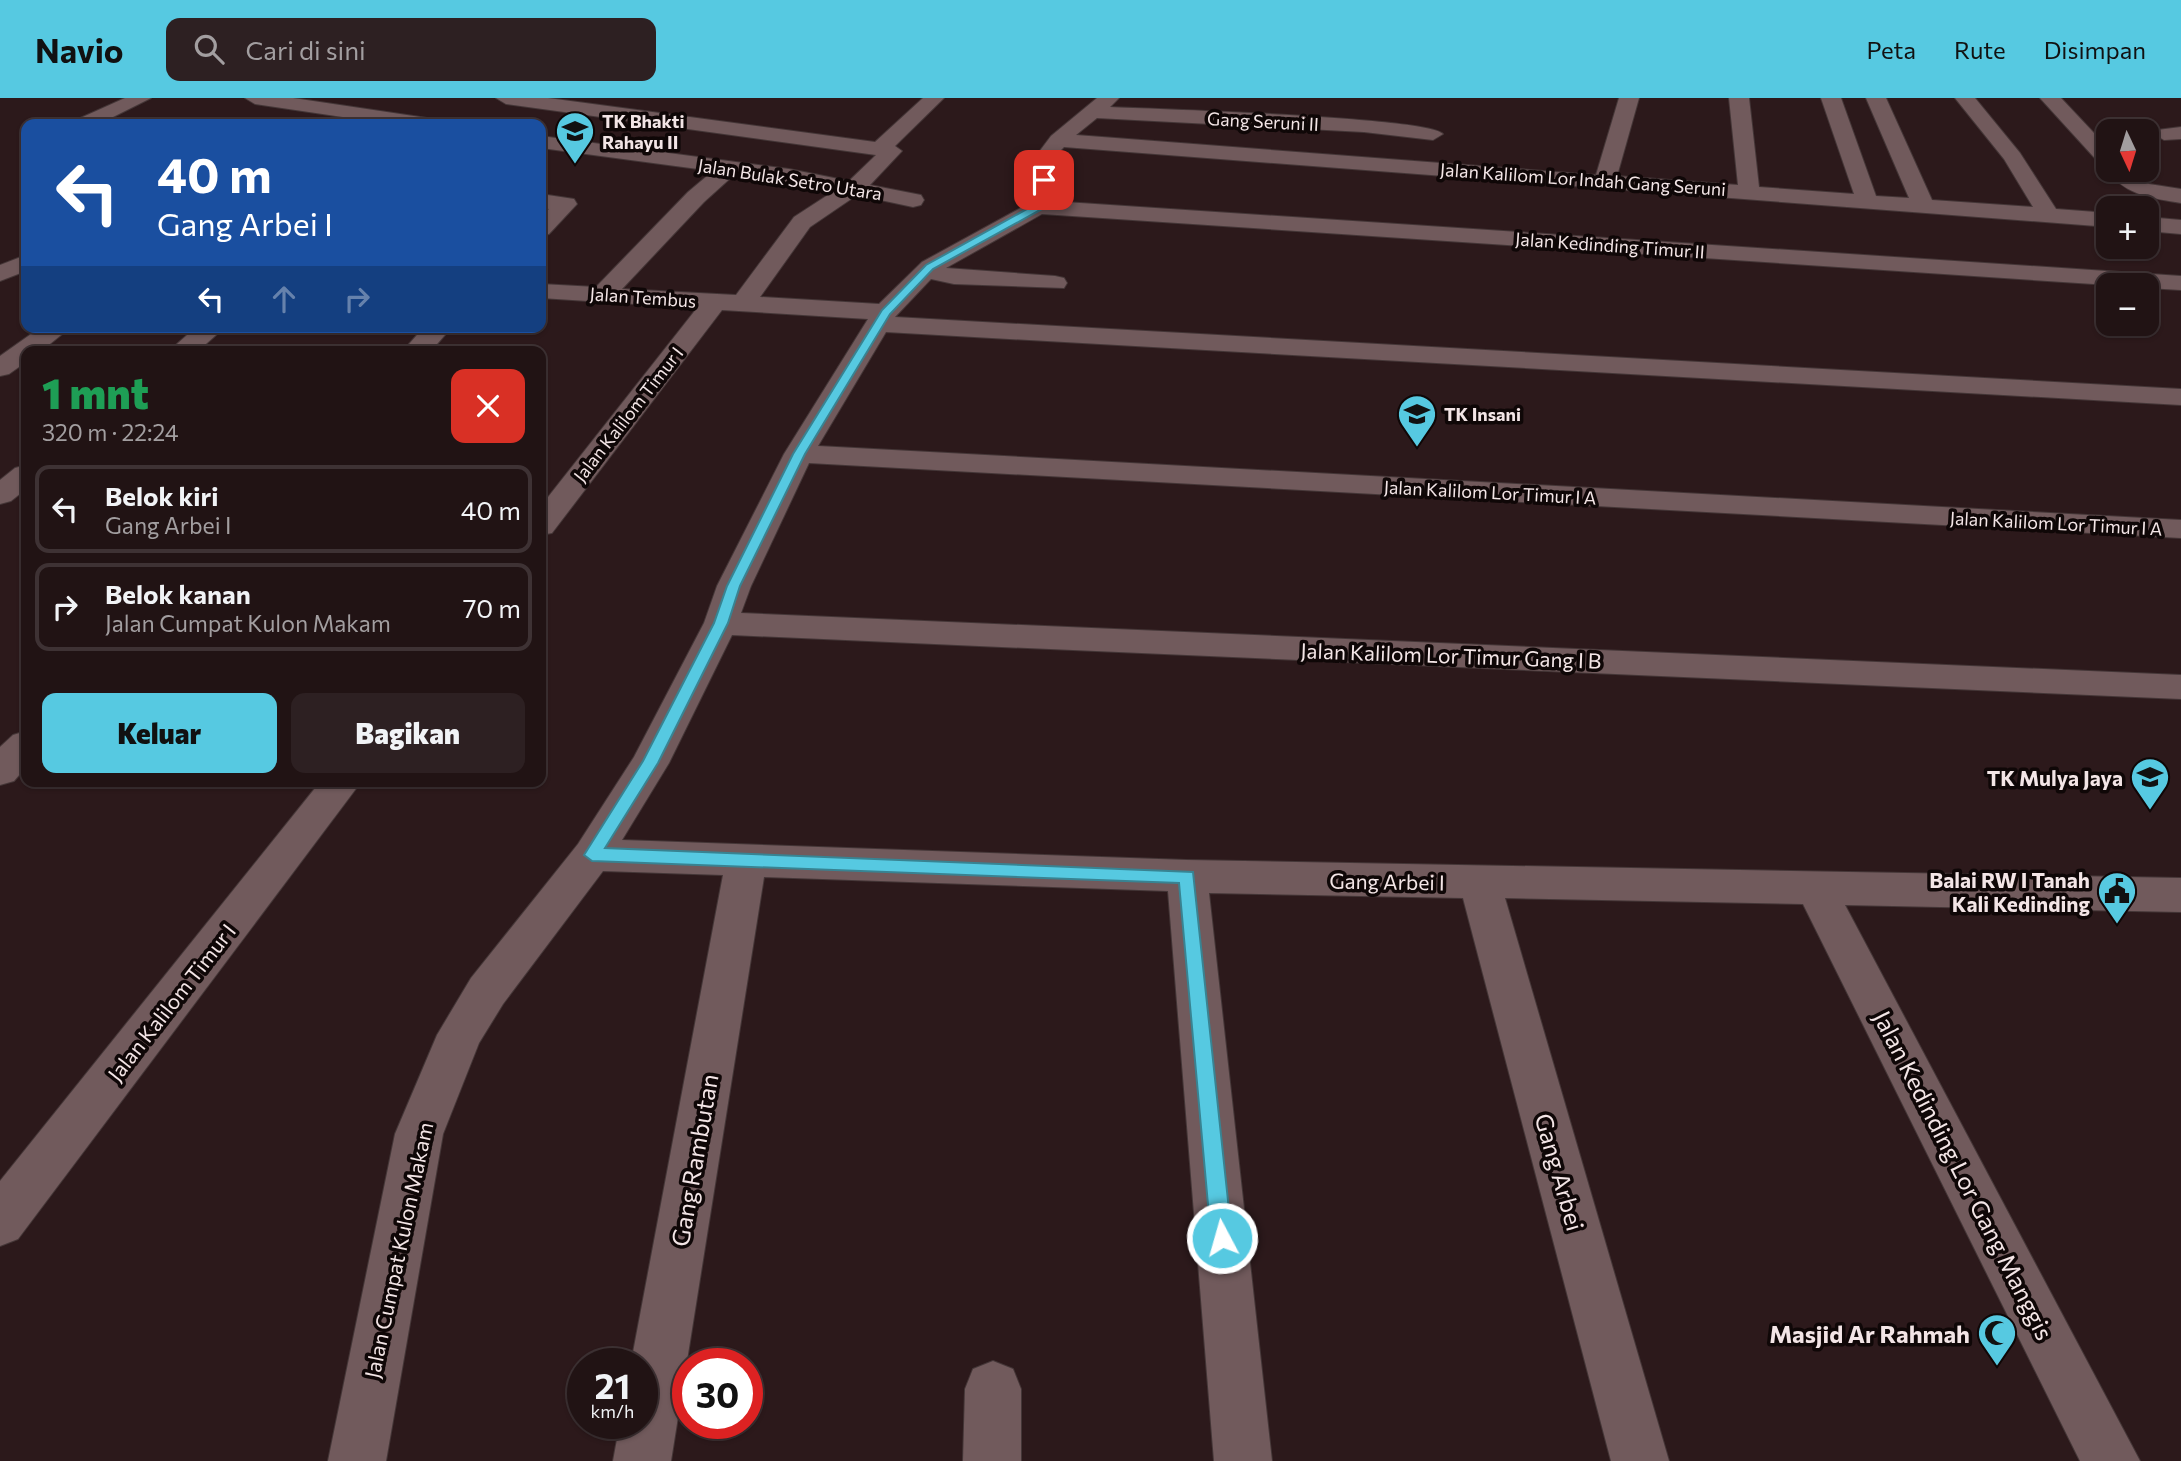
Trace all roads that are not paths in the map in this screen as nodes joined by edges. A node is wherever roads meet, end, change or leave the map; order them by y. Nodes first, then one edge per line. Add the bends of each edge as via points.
1 (141, 98) edge
2 (255, 98) edge
3 (506, 98) edge
4 (934, 98) edge
5 (1109, 98) edge
6 (1629, 98) edge
7 (1739, 98) edge
8 (1831, 98) edge
9 (1876, 98) edge
10 (1965, 98) edge
11 (2050, 98) edge
12 (313, 107) junction
13 (1091, 112) junction
14 (94, 119) edge
15 (290, 119) edge
16 (393, 119) edge
17 (1433, 134) dead end
18 (1058, 140) junction
19 (546, 143) edge
20 (881, 148) junction
21 (2096, 148) edge
22 (730, 168) junction
23 (1605, 182) junction
24 (2133, 182) edge
25 (856, 187) junction
26 (1749, 191) junction
27 (2178, 198) edge
28 (913, 200) dead end
29 (1867, 200) junction
30 (546, 202) edge
31 (1923, 205) junction
32 (1038, 207) junction
33 (2048, 214) junction
34 (2096, 219) edge
35 (546, 224) edge
36 (2159, 225) edge
37 (2181, 227) edge
38 (21, 264) edge
39 (926, 271) junction
40 (0, 275) edge
41 (21, 279) edge
42 (1055, 283) dead end
43 (2181, 283) edge
44 (546, 291) edge
45 (603, 294) junction
46 (715, 302) junction
47 (744, 302) junction
48 (882, 318) junction
49 (50, 333) edge
50 (205, 333) edge
51 (433, 333) edge
52 (31, 346) edge
53 (188, 346) edge
54 (421, 346) edge
55 (21, 353) edge
56 (0, 368) edge
57 (2181, 397) edge
58 (799, 454) junction
59 (21, 478) edge
60 (0, 495) edge
61 (546, 520) edge
62 (2181, 529) edge
63 (721, 623) junction
64 (2181, 687) edge
65 (21, 749) edge
66 (0, 771) edge
67 (338, 787) edge
68 (592, 855) junction
69 (746, 859) junction
70 (1187, 876) junction
71 (1480, 883) junction
72 (1816, 890) junction
73 (2181, 895) edge
74 (0, 1221) edge
75 (993, 1389) dead end
76 (356, 1461) edge
77 (642, 1461) edge
78 (992, 1461) edge
79 (1243, 1461) edge
80 (1640, 1461) edge
81 (2111, 1461) edge

1 - 14 street
2 - 12 street
3 - 20 street
4 - 20 street
5 - 13 street
6 - 23 street
7 - 26 street
8 - 29 street
9 - 31 street
10 - 33 street via 2012,157
11 - 21 street
12 - 15 street
12 - 16 street
13 - 17 street, Gang Seruni II via 1364,126
13 - 18 street
18 - 23 street, Jalan Kalilom Lor Indah Gang Seruni
18 - 32 street via 1049,152
19 - 22 street, Jalan Bulak Setro Utara
20 - 25 street via 892,153
22 - 25 street, Jalan Bulak Setro Utara
22 - 45 street
23 - 26 street, Jalan Kalilom Lor Indah Gang Seruni
24 - 27 street via 2143,190
25 - 28 street, Jalan Bulak Setro Utara
25 - 47 street via 802,222
26 - 29 street, Jalan Kalilom Lor Indah Gang Seruni
29 - 31 street, Jalan Kalilom Lor Indah Gang Seruni
30 - 35 street via 566,204
31 - 33 street, Jalan Kalilom Lor Indah Gang Seruni
32 - 39 street, Jalan Cumpat Kulon Makam
32 - 43 street, Jalan Kedinding Timur II
33 - 34 street, Jalan Kalilom Lor Indah Gang Seruni
36 - 37 street
38 - 40 street
39 - 42 street
39 - 48 street, Jalan Cumpat Kulon Makam
40 - 41 street
44 - 45 street, Jalan Tembus
45 - 46 street, Jalan Tembus
46 - 47 street, Jalan Tembus
46 - 61 street, Jalan Kalilom Timur I
47 - 48 street, Jalan Tembus
48 - 57 street, Jalan Tembus
48 - 58 street, Jalan Cumpat Kulon Makam
49 - 52 street
50 - 53 street
51 - 54 street
55 - 56 street
58 - 62 street, Jalan Kalilom Lor Timur I A
58 - 63 street, Jalan Cumpat Kulon Makam via 734,586
59 - 60 street
63 - 64 street, Jalan Kalilom Lor Timur Gang I B
63 - 68 street, Jalan Cumpat Kulon Makam via 650,763
65 - 66 street
67 - 74 street, Jalan Kalilom Timur I
68 - 69 street, Gang Arbei I
68 - 76 street, Jalan Cumpat Kulon Makam via 486,991 436,1086 409,1180
69 - 70 street, Gang Arbei I
69 - 77 street, Gang Rambutan
70 - 71 street, Gang Arbei I
70 - 79 street
71 - 72 street, Gang Arbei I
71 - 80 street, Gang Arbei
72 - 73 street, Gang Arbei I
72 - 81 street, Jalan Kedinding Lor Gang Manggis
75 - 78 street

